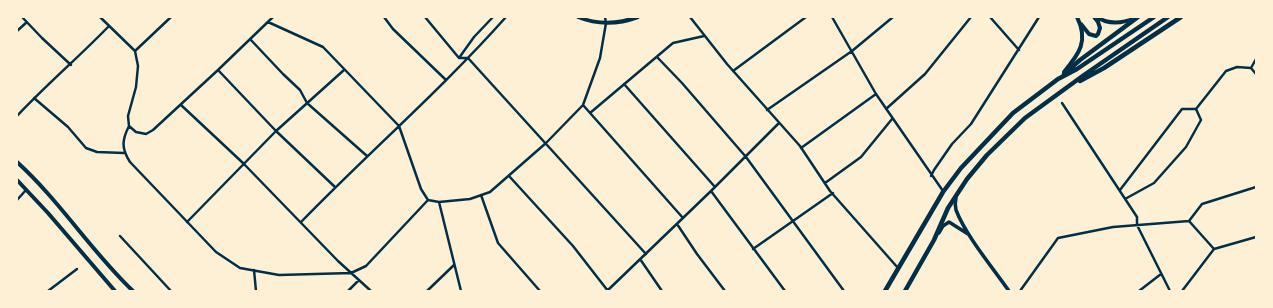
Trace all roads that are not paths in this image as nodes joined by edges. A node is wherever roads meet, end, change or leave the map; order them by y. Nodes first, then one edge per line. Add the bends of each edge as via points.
1 (22, 17) edge
2 (100, 17) edge
3 (171, 17) edge
4 (273, 17) edge
5 (384, 17) edge
6 (426, 17) edge
7 (493, 17) edge
8 (506, 17) edge
9 (578, 17) edge
10 (605, 17) edge
11 (638, 17) edge
12 (690, 17) edge
13 (806, 17) edge
14 (832, 17) edge
15 (893, 17) edge
16 (971, 17) edge
17 (990, 17) edge
18 (1040, 17) edge
19 (1077, 17) edge
20 (1095, 17) edge
21 (1137, 17) edge
22 (1154, 17) edge
23 (1168, 17) edge
24 (1181, 17) edge
25 (27, 22) junction
26 (268, 22) junction
27 (1079, 22) junction
28 (606, 24) junction
29 (109, 26) junction
30 (17, 31) edge
31 (704, 36) junction
32 (250, 39) junction
33 (1019, 50) junction
34 (852, 51) junction
35 (135, 52) junction
36 (657, 57) junction
37 (459, 58) junction
38 (468, 58) junction
39 (1256, 59) edge
40 (71, 65) junction
41 (1251, 68) junction
42 (218, 70) junction
43 (344, 70) junction
44 (733, 71) junction
45 (1256, 74) edge
46 (1058, 79) junction
47 (446, 80) junction
48 (624, 84) junction
49 (1066, 88) junction
50 (876, 94) junction
51 (34, 98) junction
52 (307, 103) junction
53 (1062, 103) dead end
54 (181, 105) junction
55 (583, 105) junction
56 (886, 109) junction
57 (1196, 109) junction
58 (768, 110) junction
59 (590, 113) junction
60 (17, 116) edge
61 (892, 119) junction
62 (779, 123) junction
63 (128, 126) junction
64 (399, 126) junction
65 (276, 130) junction
66 (546, 143) junction
67 (801, 148) junction
68 (124, 153) junction
69 (367, 156) junction
70 (746, 157) junction
71 (17, 162) edge
72 (243, 163) junction
73 (509, 176) junction
74 (931, 176) junction
75 (17, 180) edge
76 (825, 183) junction
77 (335, 187) junction
78 (715, 187) junction
79 (1256, 187) edge
80 (27, 190) junction
81 (1120, 190) junction
82 (711, 191) junction
83 (943, 192) junction
84 (832, 193) junction
85 (957, 194) junction
86 (481, 195) junction
87 (1125, 199) junction
88 (17, 200) edge
89 (428, 200) junction
90 (439, 202) junction
91 (683, 218) junction
92 (793, 221) junction
93 (1189, 221) junction
94 (187, 222) junction
95 (301, 222) junction
96 (677, 224) junction
97 (1137, 225) junction
98 (969, 234) junction
99 (120, 236) dead end
100 (1256, 237) edge
101 (934, 240) junction
102 (753, 249) junction
103 (1214, 249) junction
104 (646, 254) junction
105 (640, 259) junction
106 (454, 265) junction
107 (898, 268) junction
108 (77, 269) dead end
109 (254, 270) junction
110 (351, 273) junction
111 (1162, 274) junction
112 (359, 280) junction
113 (51, 290) edge
114 (170, 290) edge
115 (115, 291) edge
116 (133, 291) edge
117 (256, 291) edge
118 (348, 291) edge
119 (371, 291) edge
120 (428, 291) edge
121 (461, 291) edge
122 (540, 291) edge
123 (607, 291) edge
124 (662, 291) edge
125 (724, 291) edge
126 (785, 291) edge
127 (844, 291) edge
128 (885, 291) edge
129 (905, 291) edge
130 (1009, 291) edge
131 (1020, 291) edge
132 (1139, 291) edge
133 (1170, 291) edge
134 (1182, 291) edge

1 - 25 street
2 - 29 street
3 - 35 street
4 - 26 street
5 - 47 street via 392,29
6 - 37 street
7 - 37 street
8 - 38 street
9 - 28 main road
10 - 28 street
11 - 28 main road
12 - 31 street
13 - 44 street
14 - 34 street
15 - 34 street
16 - 56 street via 925,74
17 - 33 street
18 - 33 street
19 - 27 main road
20 - 21 main road via 1114,23
20 - 27 main road via 1100,28 1096,36 1089,34
21 - 46 highway
22 - 46 highway
23 - 49 highway
24 - 49 highway via 1104,68
25 - 30 street
25 - 40 street
26 - 32 street
26 - 43 street via 323,47
27 - 46 main road via 1082,34 1081,49
28 - 55 street via 600,58
29 - 35 street
29 - 40 street
31 - 36 street via 674,43
31 - 44 street
32 - 42 street
32 - 52 street via 300,90
33 - 74 street via 971,124 952,144
34 - 50 street
34 - 58 street
35 - 63 street via 138,66
36 - 48 street
36 - 70 street
37 - 38 street
38 - 47 street
38 - 66 street
39 - 41 street
40 - 51 street
41 - 45 street
41 - 57 street via 1237,67 1226,71
42 - 54 street
42 - 65 street
43 - 52 street
43 - 64 street
44 - 58 street
46 - 83 highway via 1013,113 960,168
47 - 64 street
48 - 59 street
48 - 78 street
49 - 85 highway via 1010,132 987,155
50 - 56 street
50 - 67 street
51 - 60 street
51 - 68 street via 68,127 86,148 97,152
52 - 65 street
52 - 69 street
53 - 81 street
54 - 63 street via 146,134 136,132
54 - 72 street
55 - 59 street
55 - 66 street
56 - 61 street
57 - 81 street via 1182,109
57 - 87 street via 1201,120 1186,147 1154,183
58 - 62 street
59 - 91 street
61 - 74 street
61 - 76 street via 862,157
62 - 67 street
62 - 70 street
63 - 68 street via 123,138
64 - 69 street
64 - 89 street via 421,189
65 - 72 street
65 - 77 street
66 - 73 street
66 - 104 street
67 - 76 street
68 - 94 street
69 - 77 street
70 - 78 street
70 - 92 street
71 - 116 main road via 54,201 115,274
72 - 94 street
72 - 95 street
73 - 86 street via 490,192
73 - 123 street via 573,246
74 - 83 street
75 - 80 main road
76 - 84 street
77 - 95 street
78 - 82 street
79 - 93 street via 1202,204
80 - 88 street
80 - 115 main road
81 - 87 street
82 - 91 street
82 - 102 street
83 - 107 highway
84 - 92 street
84 - 107 street
85 - 98 street via 956,210
85 - 101 highway
86 - 90 street via 470,199
86 - 122 street via 498,243
87 - 97 street via 1137,217
89 - 90 street
89 - 110 street via 366,266
90 - 106 street
91 - 96 street
92 - 102 street
92 - 127 street
93 - 97 street
93 - 103 street
94 - 109 street via 216,252 240,268
95 - 110 street
96 - 104 street
96 - 125 street
97 - 111 street
97 - 131 street via 1113,226 1058,238
98 - 101 street via 949,222 943,226
98 - 130 street
99 - 114 street
100 - 103 street
101 - 129 highway
102 - 126 street
103 - 134 street
104 - 105 street
105 - 123 street
105 - 124 street
106 - 120 street
106 - 121 street
107 - 128 highway
108 - 113 street
109 - 110 street via 279,275
109 - 117 street
110 - 112 street
111 - 132 street
111 - 133 street
112 - 118 street
112 - 119 street

